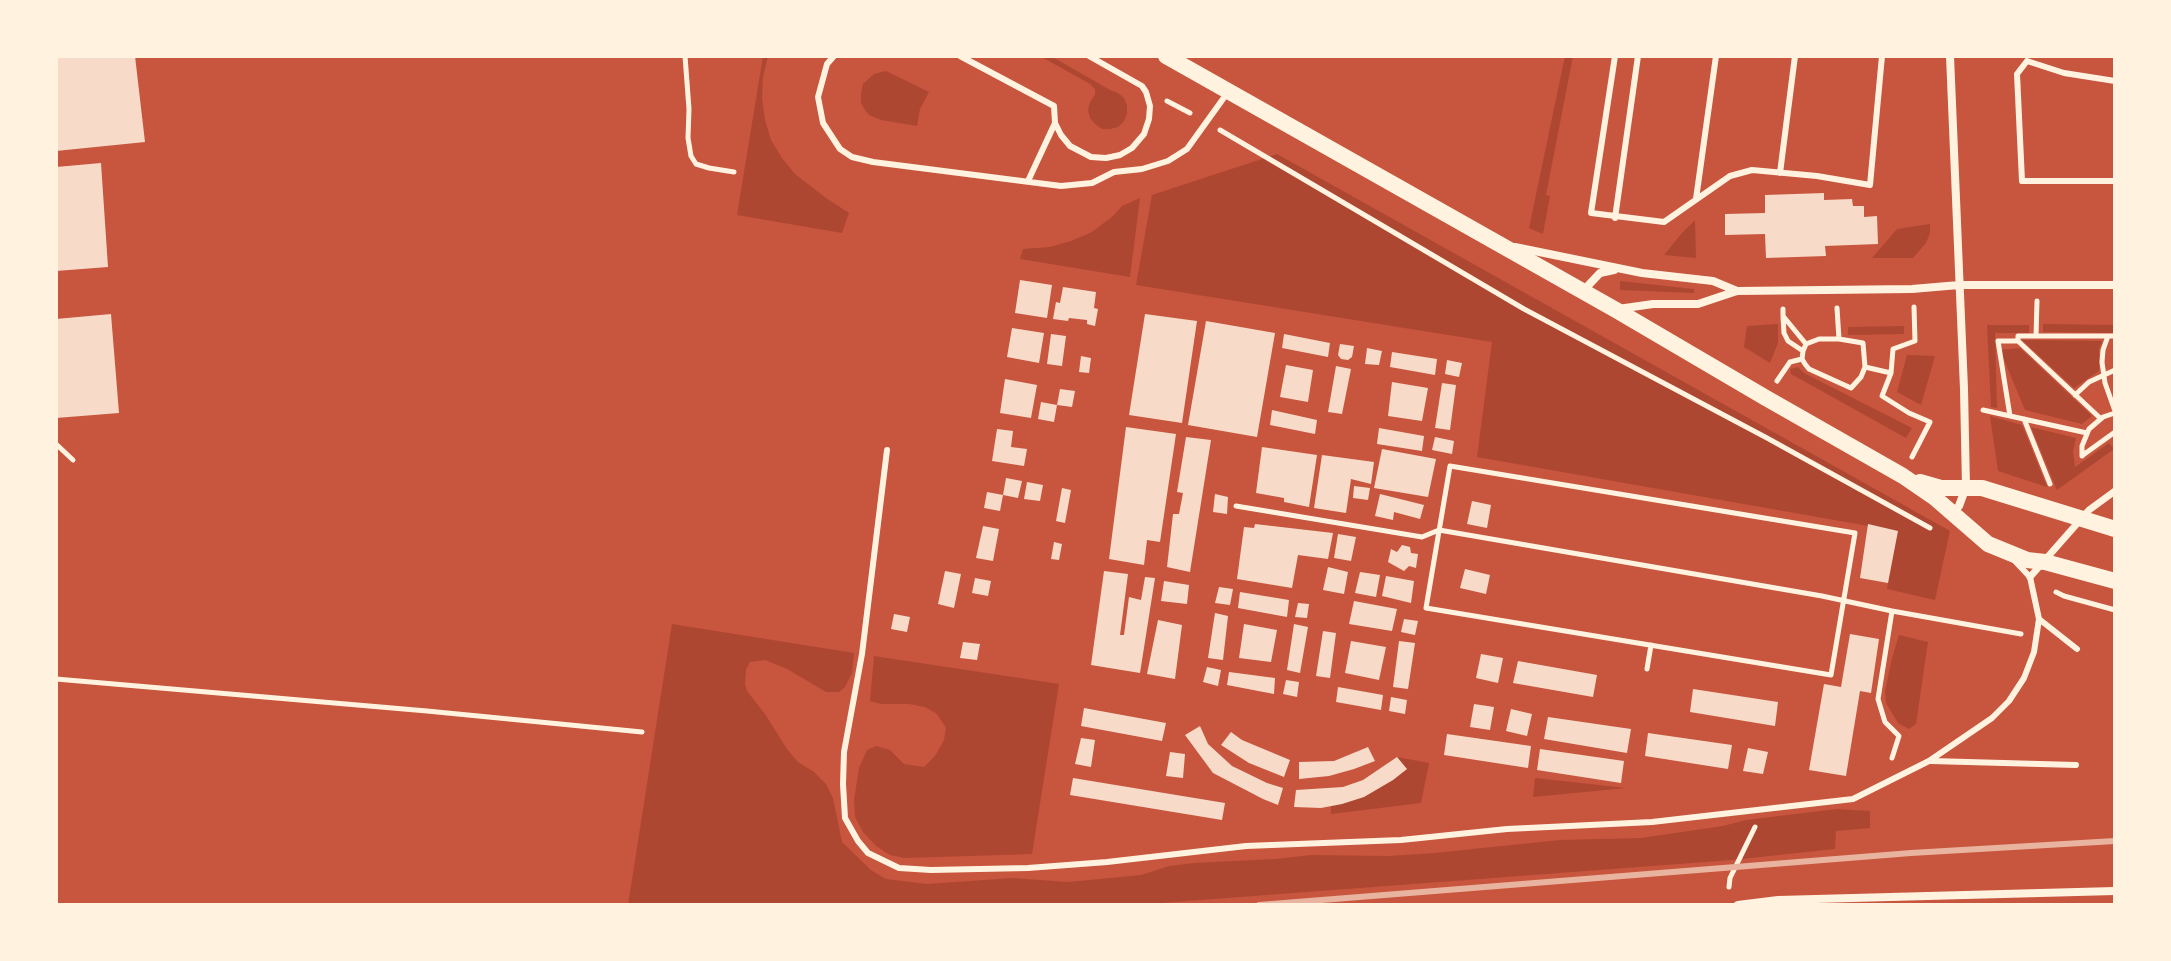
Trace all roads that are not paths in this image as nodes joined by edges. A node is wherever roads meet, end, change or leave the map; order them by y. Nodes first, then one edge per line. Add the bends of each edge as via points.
1 (834, 56) edge
2 (960, 56) edge
3 (1089, 56) edge
4 (1166, 56) edge
5 (1615, 56) edge
6 (1638, 56) edge
7 (1716, 56) edge
8 (1795, 56) edge
9 (1882, 56) edge
10 (1950, 56) edge
11 (2026, 58) edge
12 (2115, 81) edge
13 (1228, 92) junction
14 (1055, 123) junction
15 (1106, 158) junction
16 (1114, 172) junction
17 (1780, 173) junction
18 (1028, 181) junction
19 (2115, 181) edge
20 (1696, 199) junction
21 (1615, 218) junction
22 (1498, 243) junction
23 (1619, 269) junction
24 (1959, 285) junction
25 (2115, 285) edge
26 (1583, 291) junction
27 (1737, 291) junction
28 (1616, 310) junction
29 (887, 450) dead end
30 (1903, 476) junction
31 (1966, 487) junction
32 (2115, 491) edge
33 (1952, 513) junction
34 (2082, 518) junction
35 (2115, 529) edge
36 (1988, 544) junction
37 (2045, 562) junction
38 (2030, 577) junction
39 (2115, 581) edge
40 (2039, 619) junction
41 (2077, 649) dead end
42 (1929, 761) junction
43 (2076, 765) dead end
44 (2115, 891) edge
45 (1738, 905) edge

1 - 18 lane via 818,97 823,123 852,157
2 - 14 lane via 1054,106
3 - 15 lane via 1142,86 1150,106 1144,134 1132,148
4 - 13 main road
5 - 21 lane via 1591,213
6 - 21 lane
7 - 20 lane
8 - 17 lane
9 - 17 lane via 1870,185
10 - 24 street
11 - 12 lane via 2064,73
11 - 19 lane via 2017,74 2022,181
13 - 16 lane via 1187,149 1168,161
13 - 22 main road
14 - 15 lane via 1070,146
14 - 18 lane
15 - 16 lane
16 - 18 lane via 1092,183
17 - 20 lane via 1752,170 1730,176
20 - 21 lane via 1664,222
22 - 23 street
22 - 26 main road
23 - 26 street via 1600,273
23 - 27 street via 1713,281
24 - 25 street
24 - 27 street
24 - 31 street
26 - 28 main road
27 - 28 street via 1698,304
28 - 30 main road
29 - 42 lane via 843,784 845,818 858,841 868,853 899,868 1028,868 1246,846 1652,822 1853,799
30 - 31 main road via 1941,488
30 - 33 main road
31 - 33 street
31 - 34 main road
32 - 34 street
33 - 36 main road
34 - 35 main road
34 - 37 street
36 - 37 main road
36 - 38 lane
37 - 38 street
37 - 39 main road
38 - 40 lane
40 - 41 lane
40 - 42 lane via 2034,652 2009,701
42 - 43 lane
44 - 45 street

